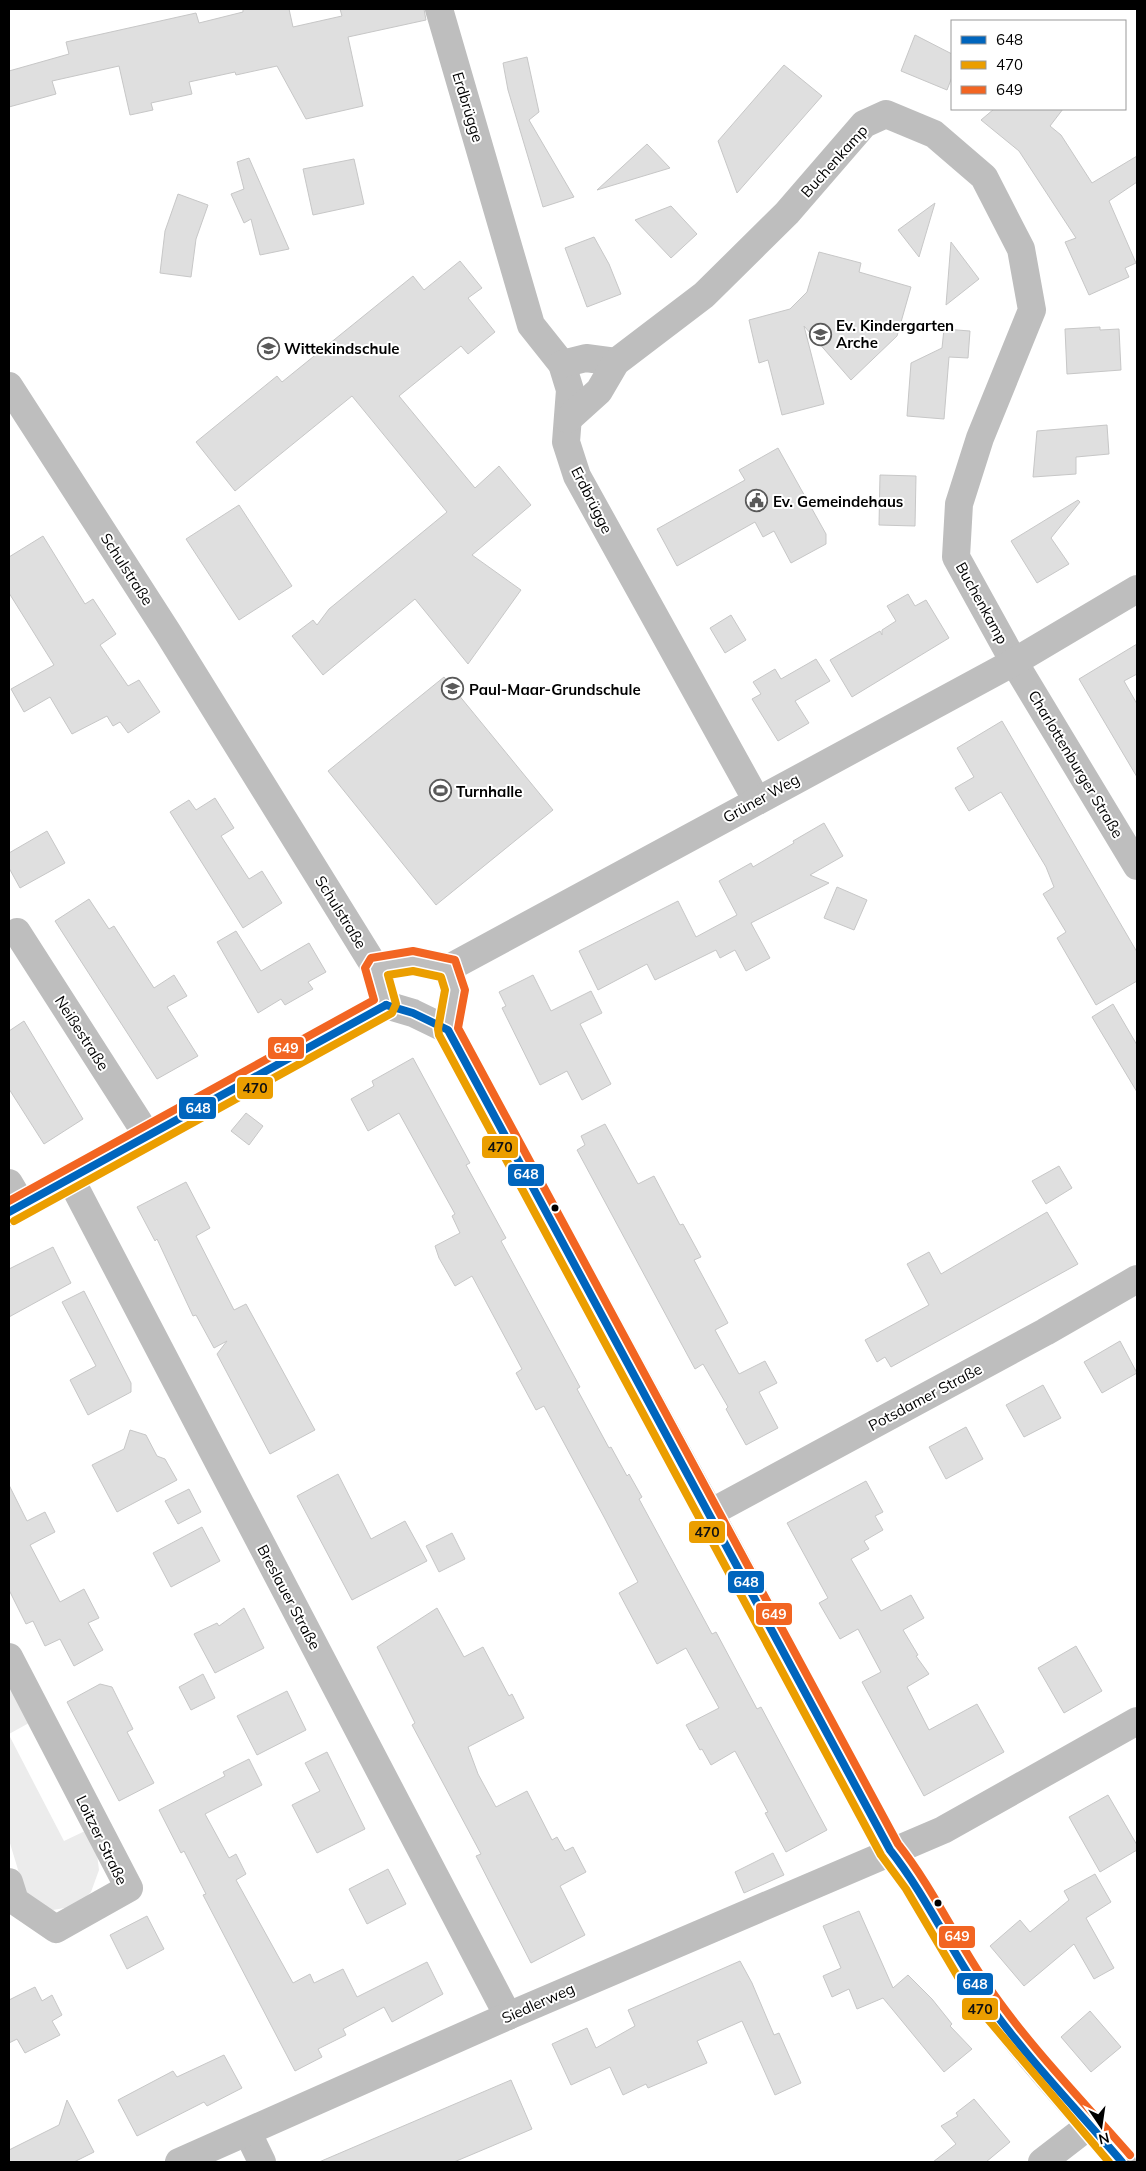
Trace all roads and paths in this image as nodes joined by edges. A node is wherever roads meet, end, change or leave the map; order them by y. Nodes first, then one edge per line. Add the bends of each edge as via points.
1 (439, 9) edge
2 (616, 362) junction
3 (562, 364) junction
4 (9, 386) edge
5 (568, 420) junction
6 (1137, 589) edge
7 (1014, 662) junction
8 (757, 801) junction
9 (1137, 866) edge
10 (18, 932) dead end
11 (375, 967) junction
12 (449, 968) junction
13 (386, 1005) junction
14 (448, 1030) junction
15 (147, 1135) junction
16 (70, 1178) junction
17 (13, 1200) edge
18 (1137, 1278) edge
19 (710, 1513) junction
20 (9, 1657) edge
21 (1137, 1721) edge
22 (890, 1850) junction
23 (9, 1882) edge
24 (508, 2016) junction
25 (1090, 2124) junction
26 (248, 2133) junction
27 (179, 2162) edge
28 (262, 2162) edge
29 (1042, 2162) edge
30 (1122, 2162) edge

1 - 3 street, Erdbrügge via 531,325
2 - 3 street via 586,358
2 - 5 street via 599,391
2 - 7 street, Buchenkamp via 704,295 786,213 864,124 886,114 934,134 984,177 1021,249 1032,310 980,438 959,504 956,558
3 - 5 street, Erdbrügge via 570,390
4 - 11 street, Schulstraße via 168,633
5 - 8 street, Erdbrügge via 566,442 577,476
6 - 7 street, Grüner Weg
7 - 8 street, Grüner Weg
7 - 9 street, Charlottenburger Straße
8 - 12 street, Grüner Weg
10 - 15 street, Neißestraße
11 - 12 street via 413,961
11 - 13 street, Schulstraße
12 - 14 street via 455,990
13 - 14 street via 413,1013
13 - 15 street
14 - 19 street
15 - 16 street
16 - 17 street
16 - 24 street, Breslauer Straße
18 - 19 street, Potsdamer Straße via 1045,1332
19 - 22 street
20 - 23 street, Loitzer Straße via 129,1888 56,1929 15,1901
21 - 22 street, Siedlerweg via 942,1830
22 - 24 street, Siedlerweg
22 - 25 street via 909,1872 955,1955 980,1991
24 - 26 street, Siedlerweg
25 - 29 street
25 - 30 street
26 - 27 street, Siedlerweg
26 - 28 street

